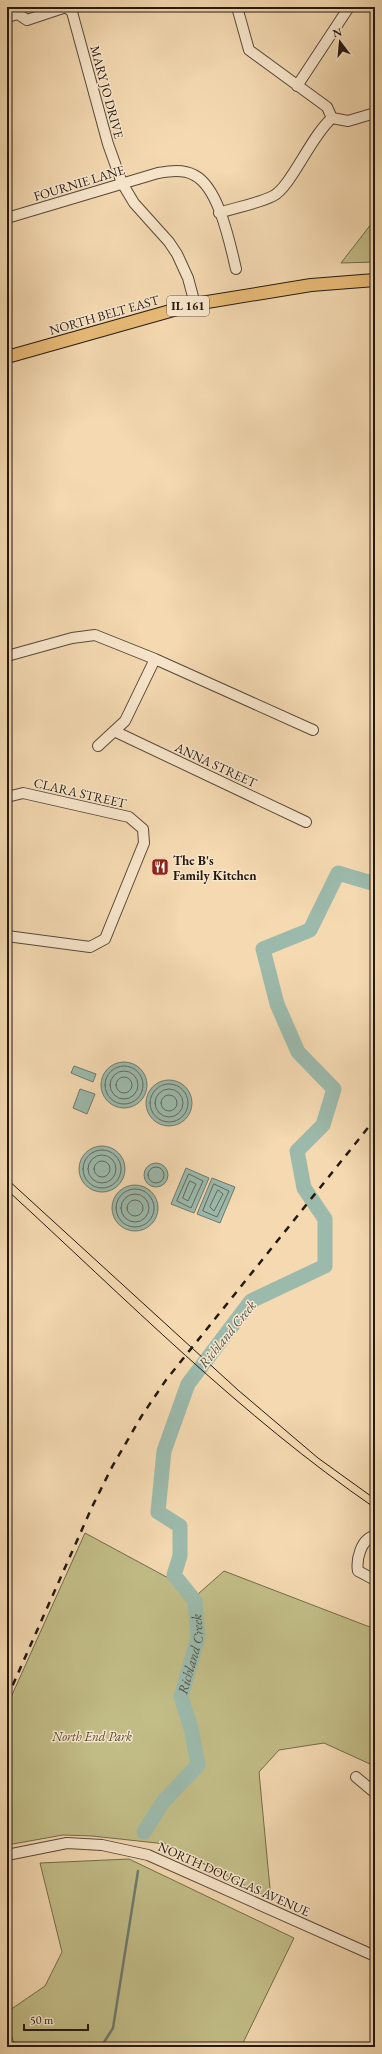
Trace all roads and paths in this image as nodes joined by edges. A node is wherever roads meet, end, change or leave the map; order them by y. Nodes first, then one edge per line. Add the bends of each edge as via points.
1 (237, 7) edge
2 (349, 7) edge
3 (73, 10) edge
4 (17, 11) edge
5 (7, 17) edge
6 (297, 86) junction
7 (375, 113) edge
8 (332, 118) junction
9 (122, 183) junction
10 (219, 212) junction
11 (7, 218) edge
12 (236, 270) dead end
13 (375, 280) edge
14 (195, 304) junction
15 (7, 357) edge
16 (7, 656) edge
17 (155, 659) junction
18 (313, 730) dead end
19 (114, 731) junction
20 (98, 746) dead end
21 (7, 797) edge
22 (306, 822) dead end
23 (7, 936) edge
24 (375, 1536) edge
25 (375, 1580) edge
26 (356, 1778) dead end
27 (375, 1793) edge
28 (7, 1855) edge
29 (375, 1956) edge

1 - 6 street via 249,50
2 - 6 street
3 - 4 street via 66,7 27,20
3 - 9 street, MARY JO DRIVE via 108,144
4 - 5 street
6 - 8 street via 327,107
7 - 8 street via 348,121
8 - 10 street via 319,132 279,191 263,200
9 - 10 street, FOURNIE LANE via 172,171 194,174 208,186
9 - 11 street, FOURNIE LANE
9 - 14 street, MARY JO DRIVE via 134,203 177,254 188,278
10 - 12 street, FOURNIE LANE
13 - 14 main road, NORTH BELT EAST / IL 161 via 311,285
14 - 15 main road, NORTH BELT EAST / IL 161
16 - 17 street via 72,638 96,635
17 - 18 street
17 - 19 street via 125,721
19 - 20 street
19 - 22 street, ANNA STREET
21 - 23 street, CLARA STREET via 23,793 129,817 143,829 144,842 105,939 90,947
24 - 25 street via 370,1537 357,1561 358,1571
26 - 27 street
28 - 29 street, NORTH DOUGLAS AVENUE via 67,1843 102,1845 148,1855

